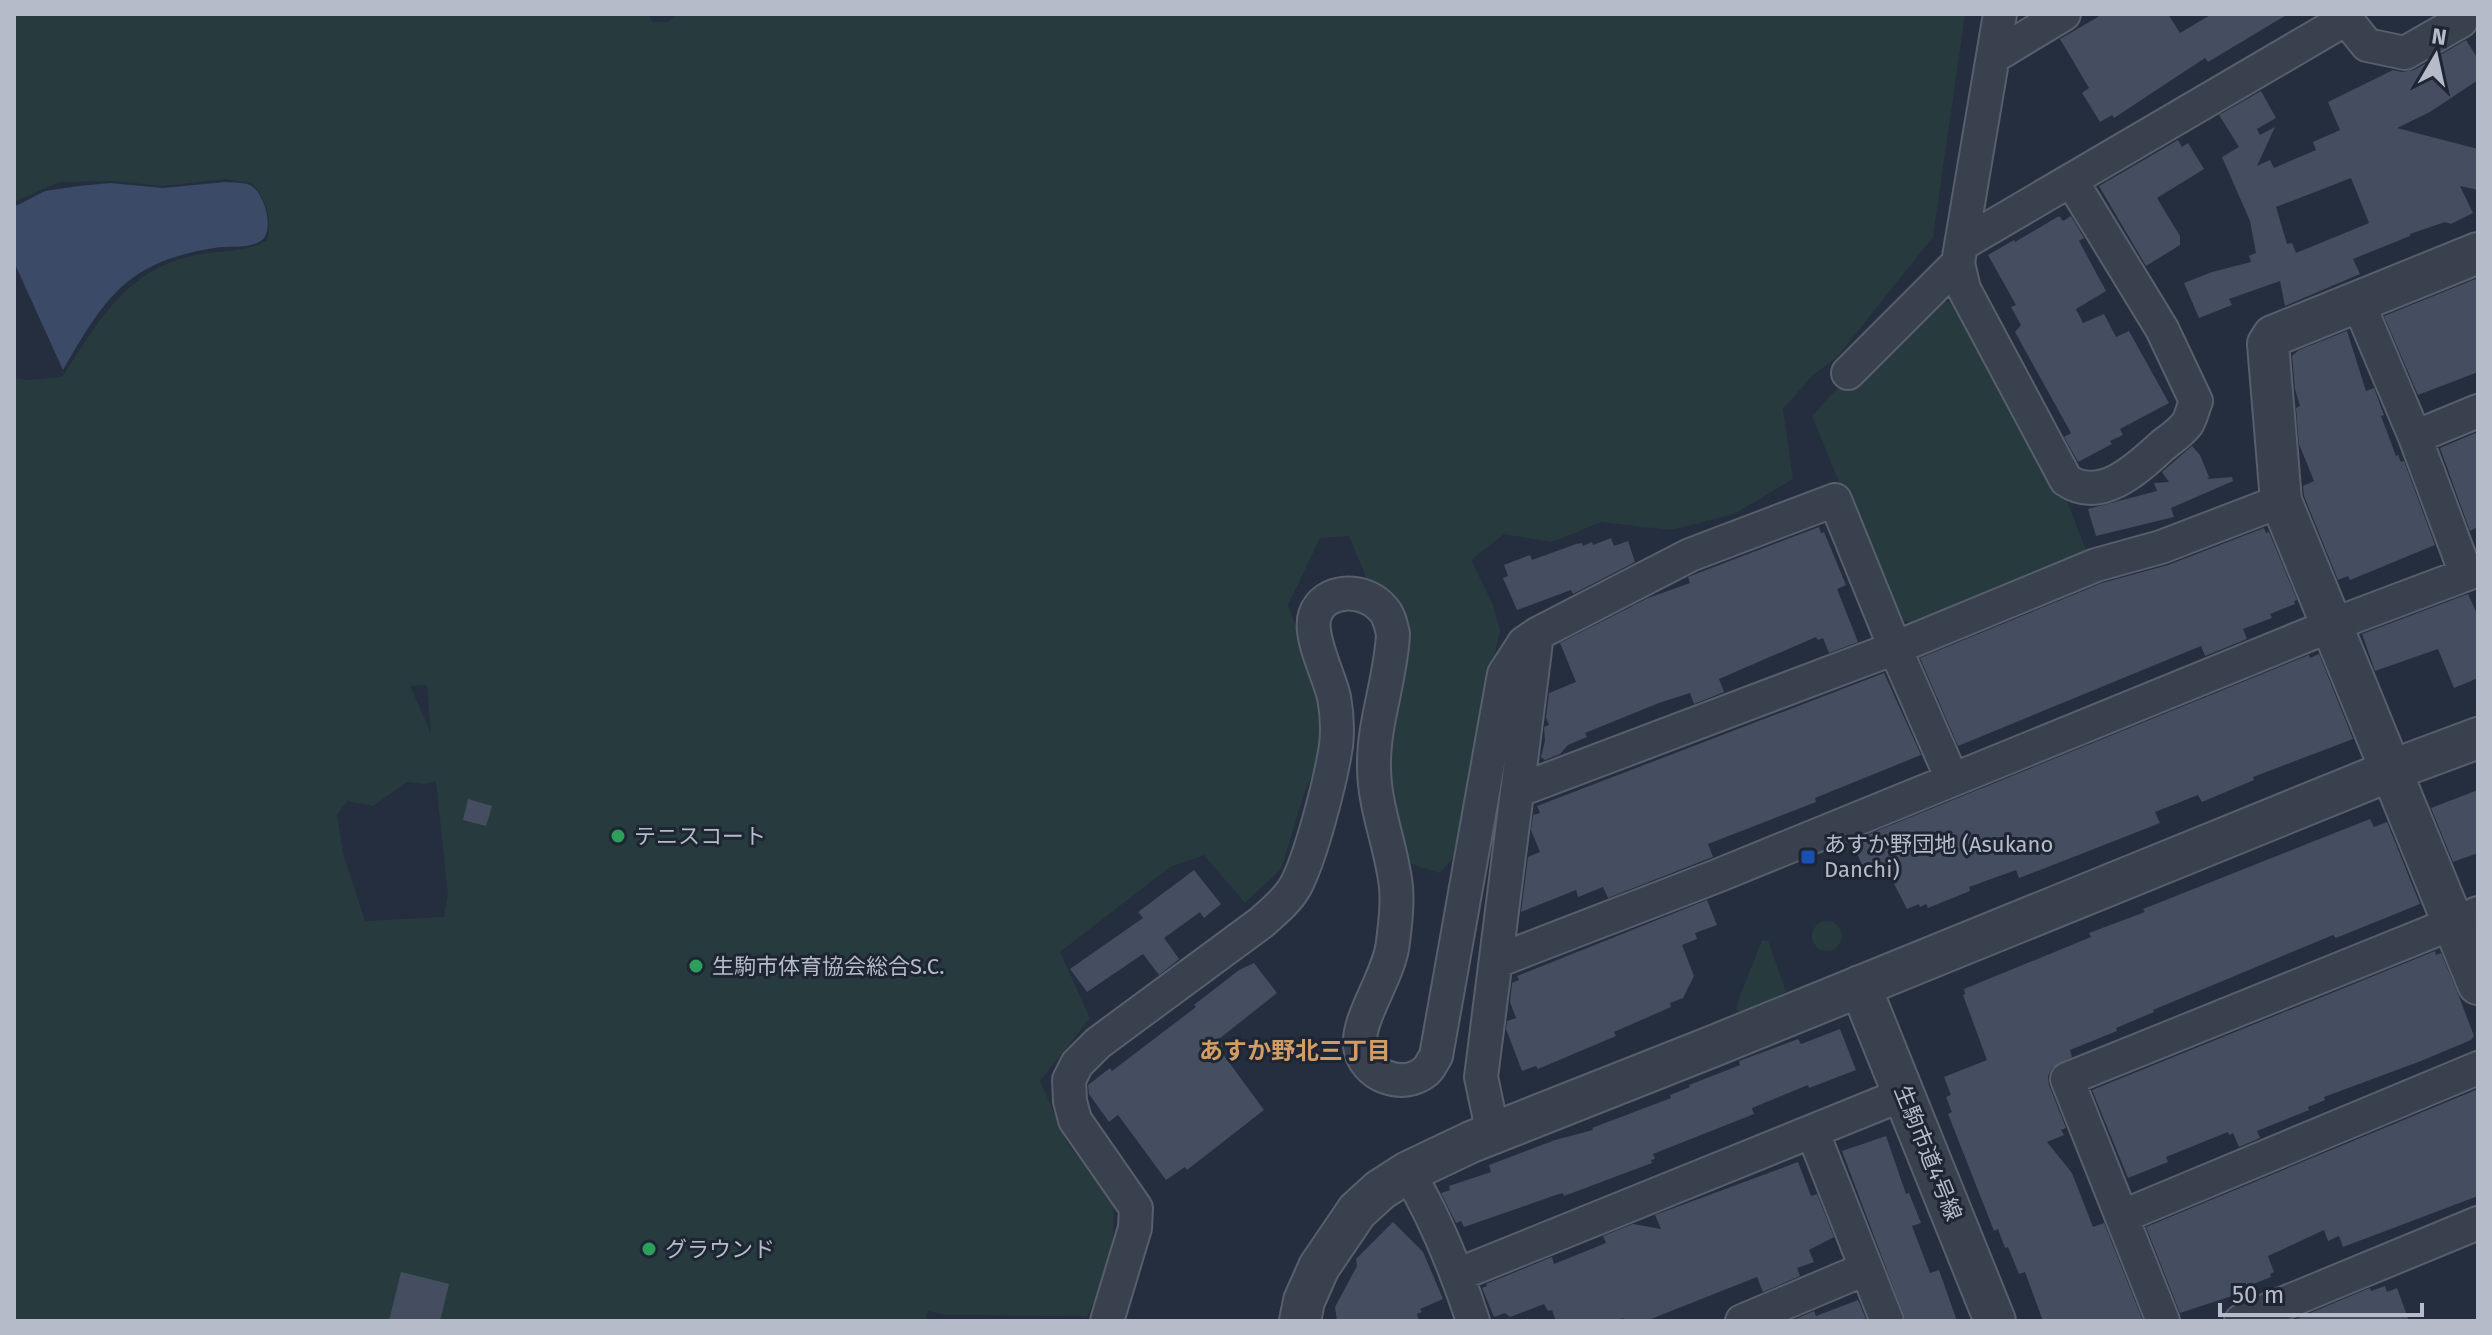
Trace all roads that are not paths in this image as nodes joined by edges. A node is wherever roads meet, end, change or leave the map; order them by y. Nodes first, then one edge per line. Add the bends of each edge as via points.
1 (2000, 14) edge
2 (2064, 14) edge
3 (2346, 17) edge
4 (2467, 23) edge
5 (1993, 57) junction
6 (2071, 180) junction
7 (1960, 253) junction
8 (2478, 253) edge
9 (2358, 302) junction
10 (1848, 373) dead end
11 (2478, 411) edge
12 (2415, 437) junction
13 (2281, 501) junction
14 (2472, 572) edge
15 (2332, 625) junction
16 (1537, 634) junction
17 (1895, 648) junction
18 (2478, 738) edge
19 (2392, 770) junction
20 (1952, 779) junction
21 (1517, 791) junction
22 (2466, 918) edge
23 (1497, 961) junction
24 (2478, 984) edge
25 (1860, 986) junction
26 (2478, 1068) edge
27 (1904, 1094) junction
28 (1813, 1133) junction
29 (1493, 1134) junction
30 (1408, 1172) junction
31 (2123, 1216) junction
32 (2478, 1223) edge
33 (1865, 1269) junction
34 (1457, 1275) junction
35 (1107, 1321) edge
36 (1300, 1321) edge
37 (1473, 1321) edge
38 (1742, 1321) edge
39 (1887, 1321) edge
40 (1995, 1321) edge
41 (2163, 1321) edge
42 (2241, 1321) edge

1 - 5 street
2 - 5 street
3 - 4 street via 2367,45 2405,53
3 - 6 street
5 - 7 street
6 - 7 street
6 - 7 street via 2162,329 2196,401 2188,423 2135,471 2091,488 2066,480 1964,289
7 - 10 street
8 - 9 street
9 - 12 street
9 - 13 street via 2273,336 2268,344
11 - 12 street
12 - 14 street
13 - 15 street
13 - 17 street via 2161,547 2096,565
14 - 15 street
15 - 19 street
15 - 20 street
16 - 17 street via 1690,555 1835,500
16 - 21 street
16 - 35 street via 1524,643 1504,674 1436,1056 1426,1071 1392,1080 1363,1060 1359,1043 1393,948 1396,918 1396,884 1374,764 1393,634 1380,605 1352,592 1324,602 1315,612 1312,627 1338,719 1336,746 1296,885 1262,922 1098,1043 1069,1080 1075,1120 1136,1208 1135,1228
17 - 20 street
17 - 21 street
18 - 19 street
19 - 22 street
19 - 25 street
20 - 23 street
21 - 23 street
22 - 24 street
22 - 31 street via 2067,1079
23 - 29 street via 1481,1077
25 - 27 street, 生駒市道4号線
25 - 29 street
26 - 31 street
27 - 28 street
27 - 40 street, 生駒市道4号線
28 - 33 street
28 - 34 street
29 - 30 street
30 - 34 street
30 - 36 street via 1357,1211 1319,1267
31 - 41 street
32 - 42 street
33 - 38 street
33 - 39 street
34 - 37 street

